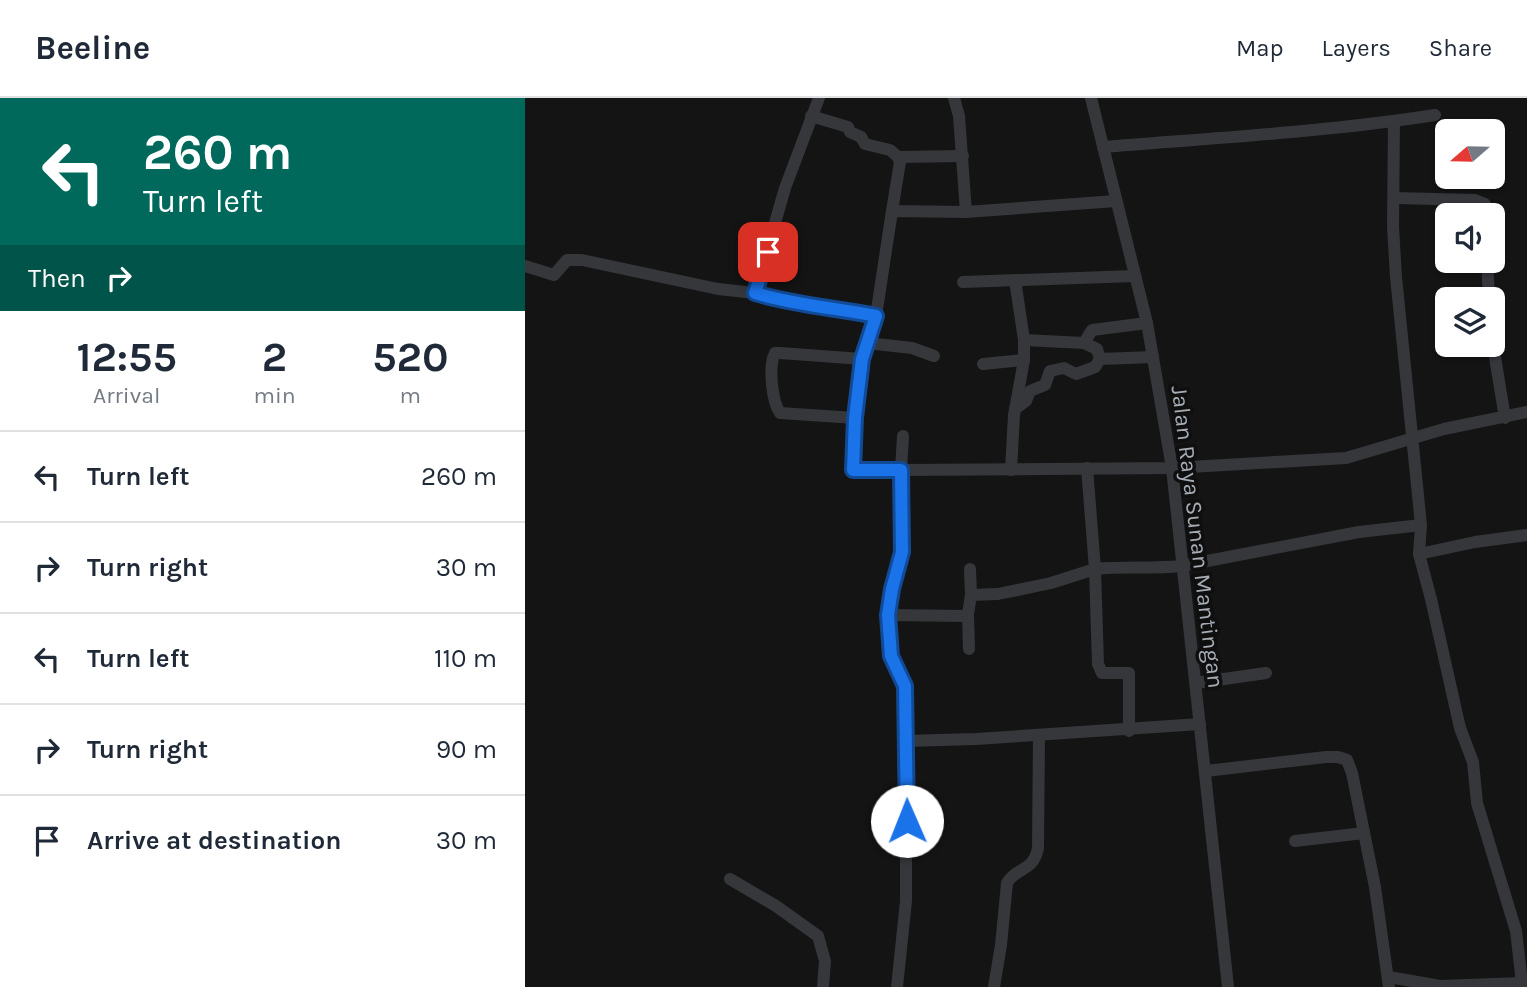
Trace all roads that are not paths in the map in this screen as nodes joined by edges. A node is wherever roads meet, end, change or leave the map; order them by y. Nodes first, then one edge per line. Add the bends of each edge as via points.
1 (819, 98) edge
2 (954, 98) edge
3 (1091, 98) edge
4 (1435, 115) dead end
5 (811, 116) junction
6 (1394, 121) junction
7 (1103, 147) junction
8 (963, 156) junction
9 (898, 157) junction
10 (1395, 198) junction
11 (1116, 201) junction
12 (1482, 203) edge
13 (892, 211) junction
14 (966, 212) junction
15 (525, 266) edge
16 (1134, 276) junction
17 (1015, 280) junction
18 (963, 282) dead end
19 (755, 293) junction
20 (876, 316) junction
21 (1147, 323) junction
22 (1024, 340) junction
23 (867, 343) junction
24 (1084, 343) junction
25 (934, 355) dead end
26 (1153, 357) junction
27 (1495, 357) edge
28 (862, 359) junction
29 (1100, 359) junction
30 (1024, 360) junction
31 (983, 364) dead end
32 (1015, 409) junction
33 (1527, 412) edge
34 (855, 418) junction
35 (1505, 418) junction
36 (902, 436) dead end
37 (1411, 438) junction
38 (1087, 468) junction
39 (1172, 468) junction
40 (901, 470) junction
41 (1011, 470) junction
42 (1421, 526) junction
43 (1527, 535) edge
44 (1419, 554) junction
45 (1181, 566) junction
46 (970, 569) dead end
47 (1095, 569) junction
48 (971, 595) junction
49 (888, 615) junction
50 (968, 615) junction
51 (969, 649) dead end
52 (1266, 673) dead end
53 (1196, 683) junction
54 (1200, 724) junction
55 (1129, 730) junction
56 (1039, 736) junction
57 (905, 741) junction
58 (1206, 771) junction
59 (1364, 833) junction
60 (1295, 841) dead end
61 (730, 879) dead end
62 (1389, 982) edge
63 (1523, 985) edge
64 (823, 987) edge
65 (897, 987) edge
66 (994, 987) edge
67 (1228, 987) edge

1 - 5 street
2 - 8 street
3 - 7 street, Jalan Raya Sunan Mantingan
4 - 6 street
5 - 9 street via 848,127 865,144 890,150
5 - 19 street
6 - 7 street
6 - 10 street
7 - 11 street, Jalan Raya Sunan Mantingan
8 - 9 street
8 - 14 street
9 - 13 street
10 - 12 street
10 - 37 street via 1396,277
11 - 14 street
11 - 16 street, Jalan Raya Sunan Mantingan
13 - 14 street
13 - 20 street
15 - 19 street via 554,275 566,260 582,260
16 - 17 street
16 - 21 street, Jalan Raya Sunan Mantingan
17 - 18 street
17 - 22 street
19 - 20 street
20 - 23 street
21 - 24 street via 1092,330
21 - 26 street, Jalan Raya Sunan Mantingan
22 - 24 street
22 - 30 street
23 - 25 street
23 - 28 street
24 - 29 street via 1097,349
26 - 29 street
26 - 39 street, Jalan Raya Sunan Mantingan
27 - 35 street
28 - 34 street
28 - 34 street via 775,353 771,361 780,413
29 - 32 street via 1095,367 1076,374 1064,368 1050,371 1045,385 1030,391
30 - 31 street
30 - 32 street
32 - 41 street
33 - 35 street
34 - 40 street via 853,470
35 - 37 street
36 - 40 street
37 - 39 street via 1346,458
37 - 42 street
38 - 39 street
38 - 41 street
38 - 47 street
39 - 45 street, Jalan Raya Sunan Mantingan
40 - 41 street
40 - 49 street via 902,552
42 - 44 street
42 - 45 street via 1359,532
43 - 44 street
44 - 63 street via 1460,728 1473,762 1477,803 1516,931
45 - 47 street
45 - 53 street, Jalan Raya Sunan Mantingan
46 - 48 street
47 - 48 street via 1051,583
47 - 55 street via 1098,664 1102,673 1129,673
48 - 50 street
49 - 50 street
49 - 57 street via 891,656 905,686
50 - 51 street
52 - 53 street
53 - 54 street, Jalan Raya Sunan Mantingan
54 - 55 street
54 - 58 street, Jalan Raya Sunan Mantingan
55 - 56 street
56 - 57 street
56 - 66 street via 1038,848 1031,866 1007,883
57 - 65 street via 908,847
58 - 59 street via 1341,758 1349,763
58 - 67 street, Jalan Raya Sunan Mantingan
59 - 60 street
59 - 62 street
61 - 64 street via 818,936 824,950
62 - 63 street

